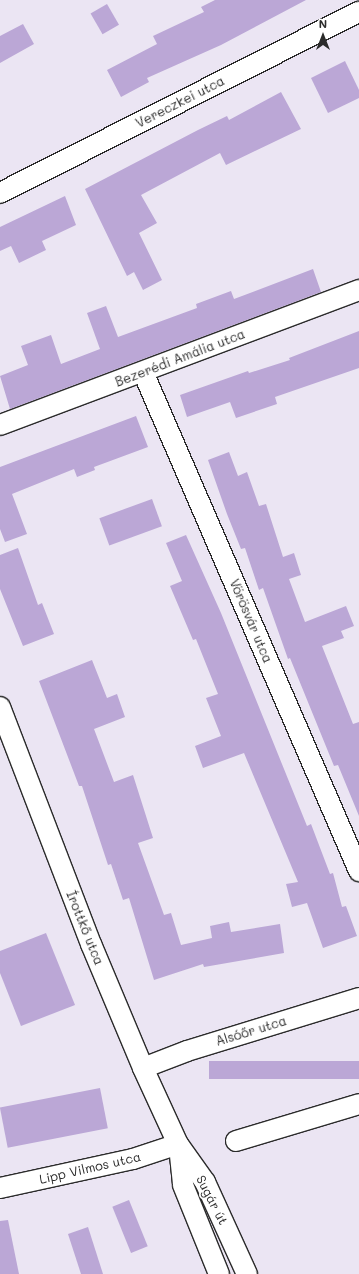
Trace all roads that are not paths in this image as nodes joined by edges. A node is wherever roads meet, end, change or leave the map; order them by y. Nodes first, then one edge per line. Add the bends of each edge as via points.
1 (359, 12) edge
2 (0, 193) edge
3 (359, 290) edge
4 (143, 372) junction
5 (0, 425) edge
6 (0, 707) edge
7 (359, 871) edge
8 (359, 998) edge
9 (143, 1068) junction
10 (359, 1104) edge
11 (236, 1141) dead end
12 (178, 1144) junction
13 (0, 1188) edge
14 (219, 1274) edge
15 (247, 1274) edge

1 - 2 street, Vereczkei utca
3 - 4 street, Bezerédi Amália utca
4 - 5 street, Bezerédi Amália utca
4 - 7 street, Vörösvár utca
6 - 9 street, Írottkő utca via 91,944
8 - 9 street, Alsóőr utca via 187,1051
9 - 12 street, Írottkő utca
10 - 11 street
12 - 13 street, Lipp Vilmos utca via 133,1159
12 - 14 street, Sugár út via 183,1185
12 - 15 street, Sugár út via 205,1182

